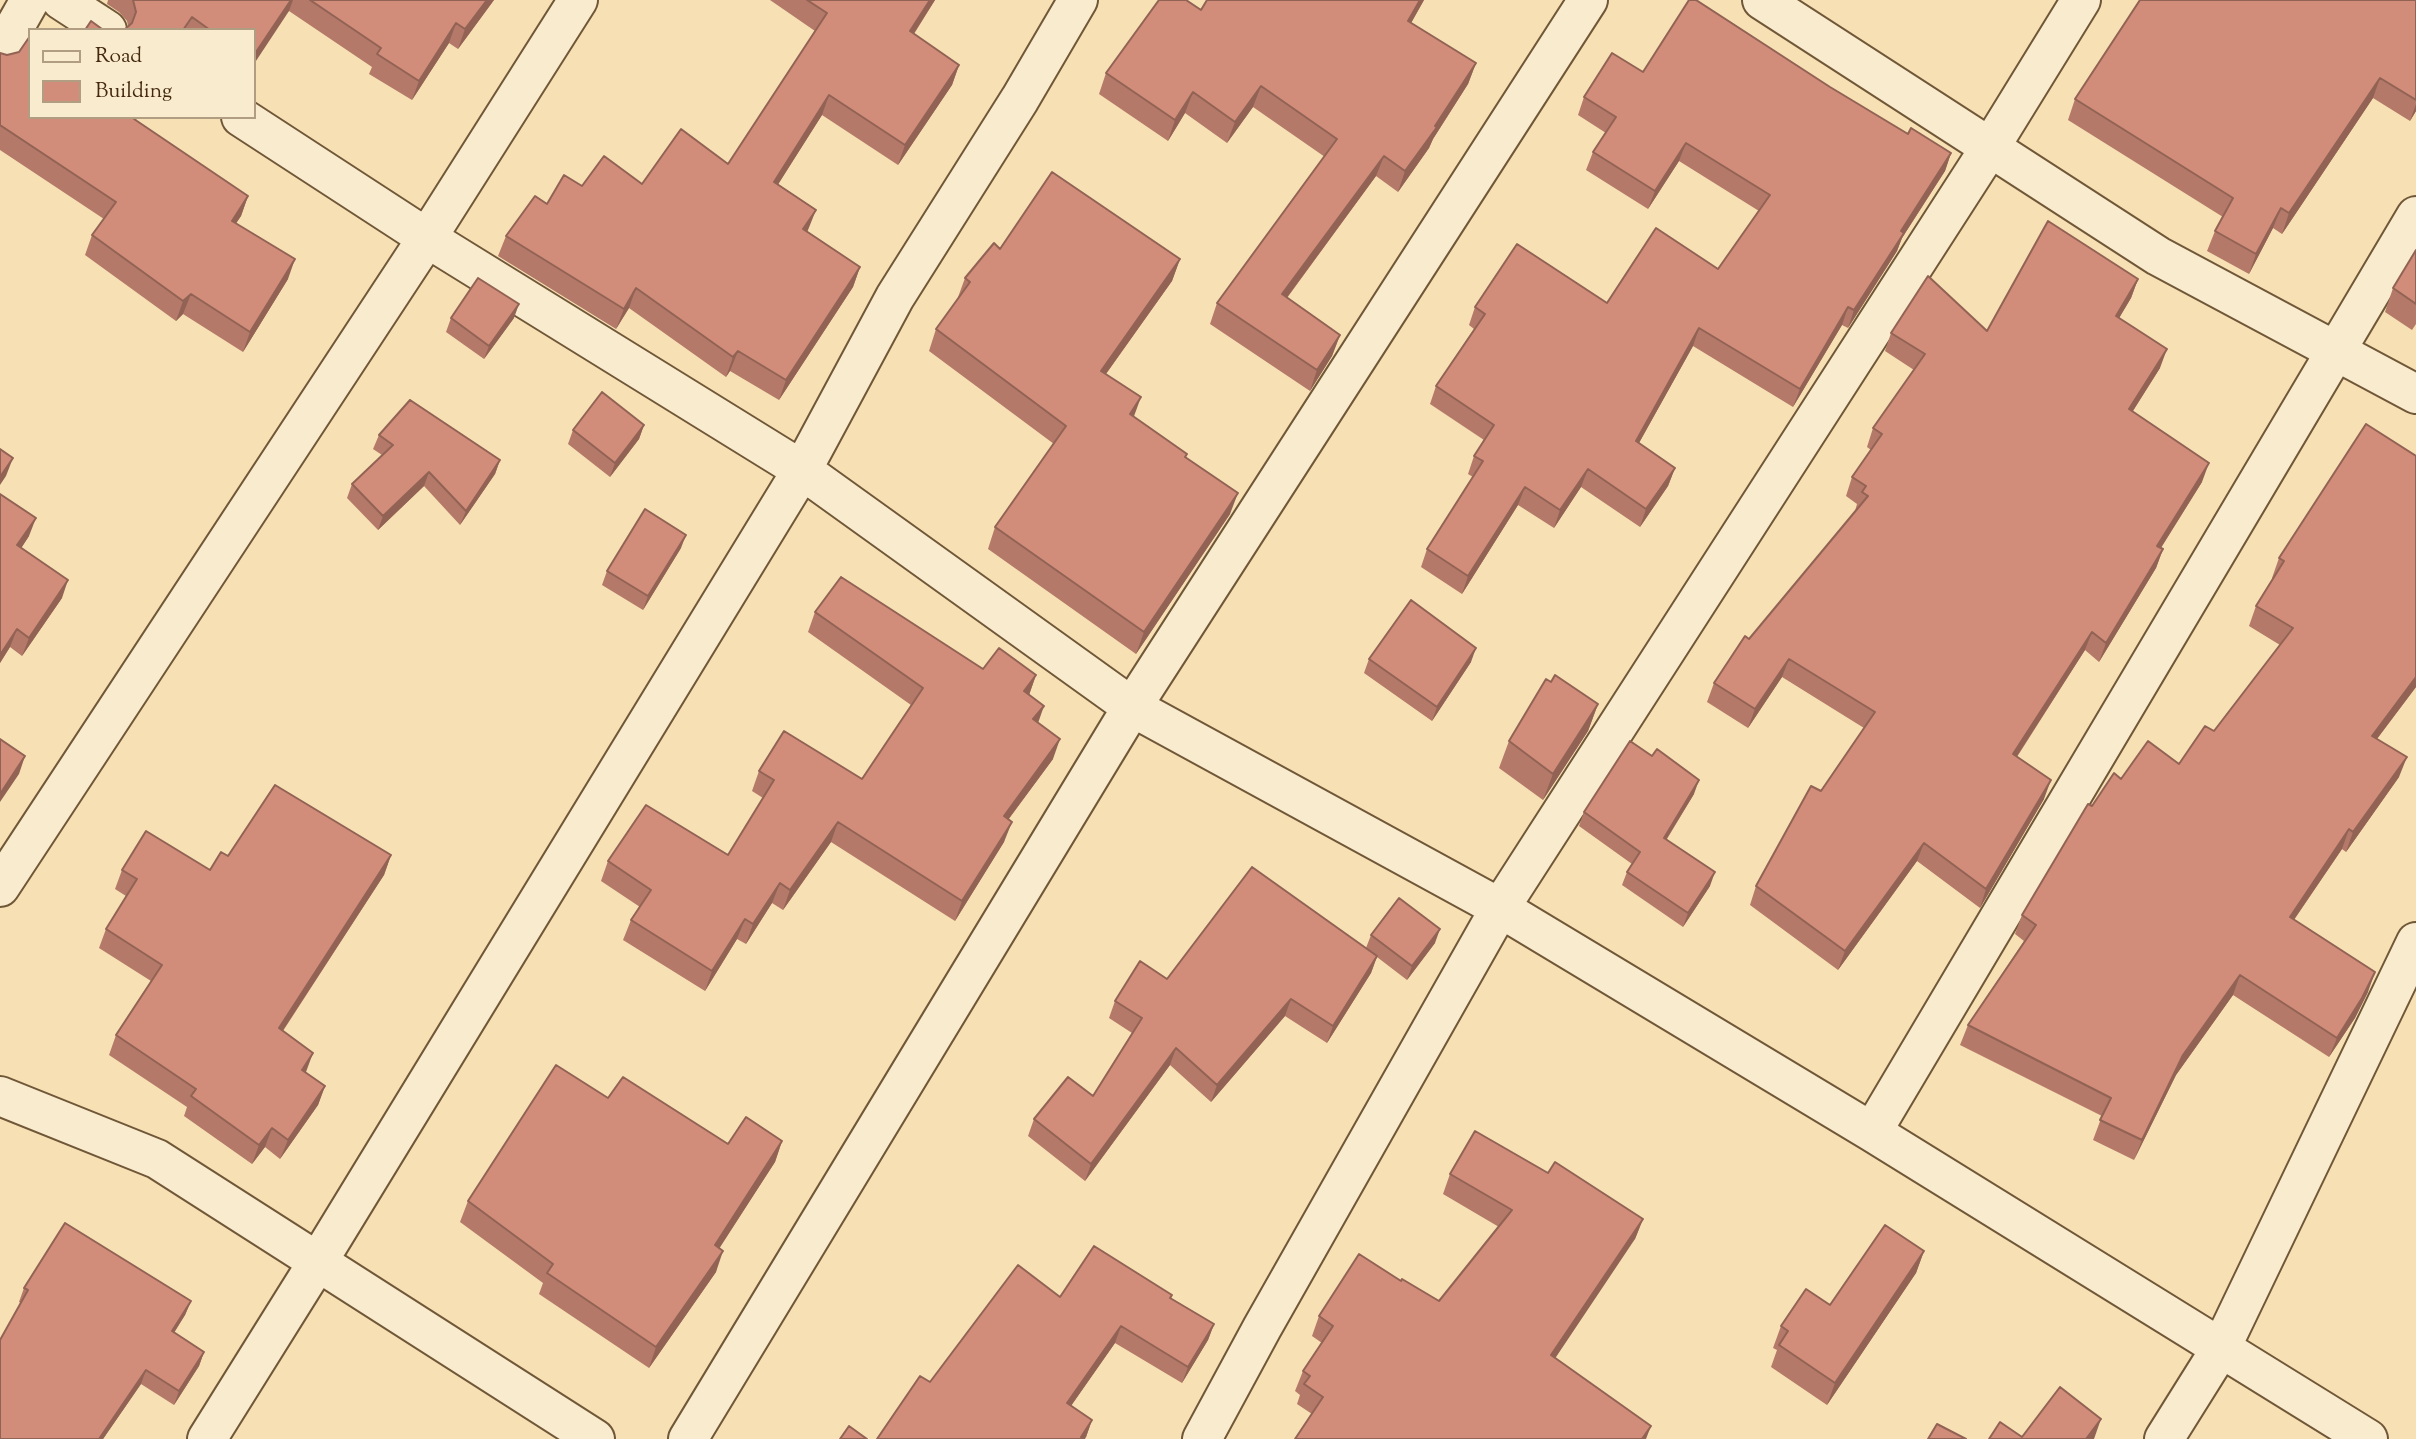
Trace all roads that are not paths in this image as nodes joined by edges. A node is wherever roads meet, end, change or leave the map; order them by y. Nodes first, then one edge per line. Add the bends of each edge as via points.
1 (30, 0) edge
2 (61, 0) edge
3 (578, 0) edge
4 (1078, 0) edge
5 (1588, 0) edge
6 (1762, 0) edge
7 (2081, 0) edge
8 (104, 28) edge
9 (0, 53) edge
10 (245, 119) edge
11 (1991, 146) junction
12 (2416, 216) edge
13 (427, 238) junction
14 (2337, 352) junction
15 (2416, 394) edge
16 (802, 470) junction
17 (1132, 707) junction
18 (0, 887) edge
19 (1500, 908) junction
20 (2416, 942) edge
21 (0, 1096) edge
22 (1871, 1132) junction
23 (317, 1263) junction
24 (2221, 1348) junction
25 (207, 1439) edge
26 (595, 1439) edge
27 (688, 1439) edge
28 (1202, 1439) edge
29 (2164, 1439) edge
30 (2368, 1439) edge

1 - 9 street
2 - 8 street
3 - 13 street
4 - 16 street via 895,297
5 - 17 street
6 - 11 street
7 - 11 street
10 - 13 street
11 - 14 street via 2158,256
11 - 19 street
12 - 14 street
13 - 16 street
13 - 18 street
14 - 15 street
14 - 22 street
16 - 17 street
16 - 23 street
17 - 19 street
17 - 27 street
19 - 22 street
19 - 28 street
20 - 24 street
21 - 23 street via 157,1159
22 - 24 street
23 - 25 street
23 - 26 street
24 - 29 street
24 - 30 street

